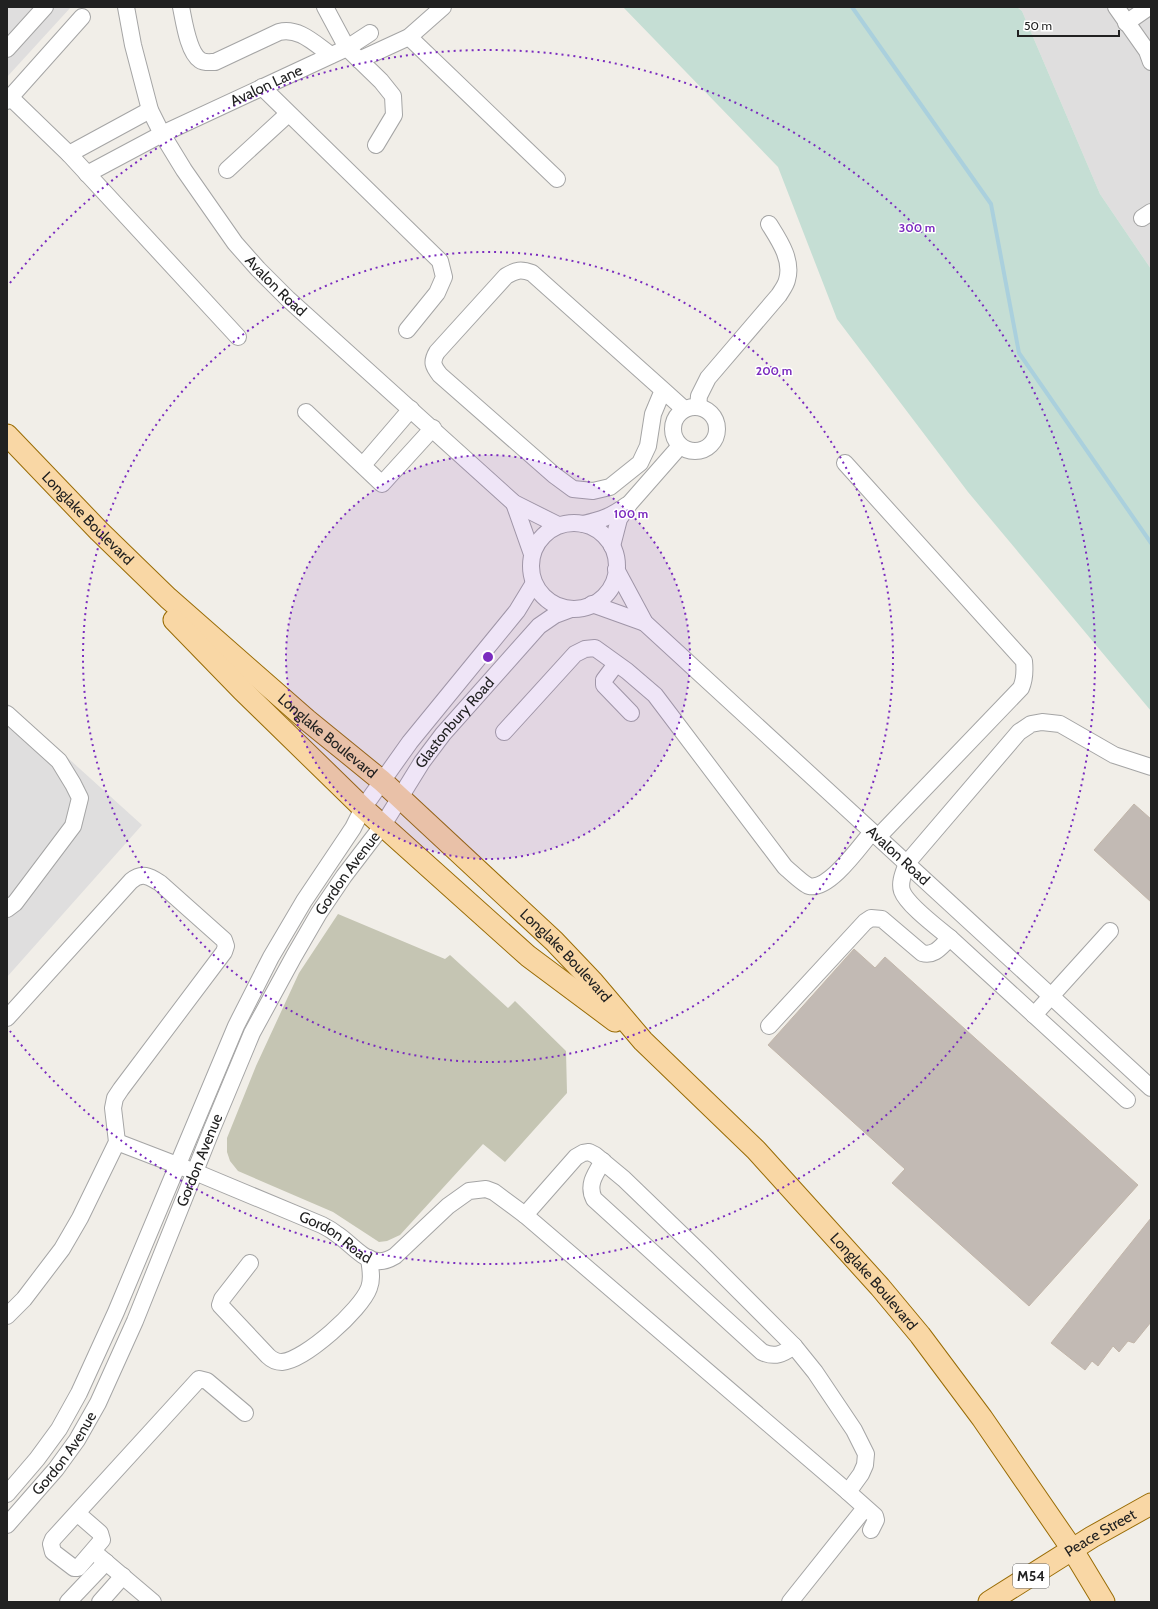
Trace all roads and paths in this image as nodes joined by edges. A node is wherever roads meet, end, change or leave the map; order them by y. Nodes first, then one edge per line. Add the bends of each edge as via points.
1 (45, 7) edge
2 (126, 7) edge
3 (181, 7) edge
4 (325, 7) edge
5 (443, 7) edge
6 (1116, 7) edge
7 (1149, 7) edge
8 (82, 17) dead end
9 (1126, 23) junction
10 (370, 33) dead end
11 (409, 37) junction
12 (347, 48) junction
13 (7, 49) edge
14 (331, 55) junction
15 (359, 60) junction
16 (1151, 62) edge
17 (262, 88) junction
18 (9, 99) edge
19 (150, 110) junction
20 (288, 114) junction
21 (162, 134) junction
22 (376, 145) dead end
23 (69, 154) junction
24 (227, 170) dead end
25 (87, 174) junction
26 (557, 179) dead end
27 (769, 224) dead end
28 (407, 330) dead end
29 (238, 337) dead end
30 (663, 390) junction
31 (691, 408) junction
32 (411, 409) junction
33 (306, 412) dead end
34 (433, 428) junction
35 (7, 435) edge
36 (7, 446) edge
37 (680, 446) junction
38 (845, 463) dead end
39 (362, 465) junction
40 (514, 503) junction
41 (630, 503) junction
42 (583, 524) junction
43 (558, 526) junction
44 (612, 546) junction
45 (532, 554) junction
46 (616, 569) junction
47 (534, 583) junction
48 (592, 604) junction
49 (571, 608) junction
50 (645, 623) junction
51 (616, 664) junction
52 (631, 713) dead end
53 (7, 714) edge
54 (504, 732) dead end
55 (1151, 767) edge
56 (382, 781) junction
57 (399, 797) junction
58 (363, 808) junction
59 (383, 825) junction
60 (875, 834) junction
61 (907, 863) junction
62 (7, 909) edge
63 (1110, 931) dead end
64 (950, 938) junction
65 (1050, 996) junction
66 (1034, 1015) junction
67 (7, 1018) edge
68 (769, 1026) dead end
69 (644, 1041) junction
70 (1151, 1088) edge
71 (1127, 1100) dead end
72 (117, 1142) junction
73 (603, 1162) junction
74 (177, 1166) junction
75 (195, 1172) junction
76 (525, 1215) junction
77 (369, 1258) junction
78 (250, 1263) dead end
79 (7, 1316) edge
80 (794, 1346) junction
81 (244, 1413) dead end
82 (848, 1492) junction
83 (7, 1494) edge
84 (1151, 1504) edge
85 (865, 1508) junction
86 (77, 1513) junction
87 (7, 1525) edge
88 (871, 1530) dead end
89 (1072, 1549) junction
90 (100, 1557) junction
91 (123, 1576) junction
92 (68, 1602) edge
93 (100, 1602) edge
94 (153, 1602) edge
95 (790, 1602) edge
96 (989, 1602) edge
97 (1104, 1602) edge

1 - 13 street
2 - 19 street, Avalon Road via 133,46
3 - 14 street via 193,54 206,62 215,62 287,30 305,36
4 - 12 street
5 - 11 street
6 - 9 street
7 - 9 street
8 - 18 street
9 - 16 street via 1147,51
10 - 12 street, Avalon Lane
11 - 15 street
11 - 26 street
12 - 14 street, Avalon Lane
12 - 15 street
14 - 17 street, Avalon Lane
15 - 22 street via 393,96 394,115
17 - 20 street
17 - 21 street, Avalon Lane
18 - 23 street
19 - 21 street, Avalon Road
19 - 23 street
20 - 24 street
20 - 28 street via 440,262 444,277 437,294
21 - 25 street, Avalon Lane
21 - 32 street, Avalon Road via 235,243 258,269
23 - 25 street
25 - 29 street
27 - 31 street via 782,245 787,262 787,280 779,295 708,378
30 - 30 street via 532,273 524,270 516,270 506,276 433,359 433,367 440,376 573,489 593,491 610,486 640,463 648,446 653,414
30 - 31 street
31 - 37 street via 678,414 672,427
31 - 37 street via 705,409 711,413 718,427 717,435 709,447 694,452
32 - 34 street, Avalon Road
32 - 39 street
33 - 39 street
34 - 39 street via 382,484
34 - 40 street, Avalon Road
35 - 56 main road, Longlake Boulevard via 99,531 168,598 307,720
36 - 58 main road, Longlake Boulevard via 242,690
37 - 41 street
38 - 60 street via 1024,661 1025,671 1021,688
40 - 43 street
40 - 45 street
41 - 42 street via 614,515
41 - 44 street via 619,519
42 - 43 street
42 - 44 street via 595,528
43 - 45 street via 547,532
44 - 46 street via 616,557
45 - 47 street
46 - 48 street via 608,591
46 - 50 street, Avalon Road
47 - 49 street via 549,601
47 - 56 street, Glastonbury Road via 517,611 438,706
48 - 49 street via 582,608
48 - 50 street, Avalon Road
49 - 57 street, Glastonbury Road via 539,626 443,734
50 - 60 street, Avalon Road
51 - 52 street via 604,680 604,685
51 - 54 street via 595,648 575,654
51 - 60 street via 655,695 785,867 808,886 820,886 832,878
53 - 62 street via 59,761 80,798 73,826 15,903
55 - 61 street via 1114,755 1060,724 1031,724 1019,732
56 - 57 main road, Longlake Boulevard
56 - 58 street, Gordon Avenue
57 - 59 street, Gordon Avenue
57 - 69 main road, Longlake Boulevard via 554,941
58 - 59 main road, Longlake Boulevard
58 - 74 street, Gordon Avenue via 271,957 236,1026
59 - 69 main road, Longlake Boulevard via 528,956
59 - 75 street, Gordon Avenue via 319,913 271,996 252,1033
60 - 61 street, Avalon Road
61 - 64 street via 901,882 902,891 908,900
61 - 65 street, Avalon Road
63 - 65 street
64 - 66 street
64 - 68 street via 935,952 922,953 882,919 870,918
65 - 66 street
65 - 70 street, Avalon Road
66 - 71 street
67 - 72 street via 130,880 137,876 143,874 160,883 224,940 224,952 115,1098 113,1108
69 - 89 main road, Longlake Boulevard via 756,1150 890,1299 949,1373
72 - 74 street, Gordon Road
72 - 79 street via 62,1249 24,1299
73 - 76 street via 589,1152 576,1157
73 - 80 street via 675,1228
73 - 80 street via 591,1185 594,1200 762,1352 778,1356
74 - 75 street, Gordon Road
74 - 83 street, Gordon Avenue via 79,1393 59,1429
75 - 77 street, Gordon Road via 322,1225
75 - 87 street, Gordon Avenue via 135,1322 98,1403 77,1440 56,1469
76 - 77 street, Gordon Road via 494,1192 476,1189 448,1206 396,1256 378,1261
76 - 82 street
77 - 78 street via 371,1274 366,1296 345,1321 320,1341 283,1362 275,1361 268,1356 220,1305 222,1298
80 - 82 street via 854,1430 866,1454 861,1474
81 - 86 street via 207,1381 199,1379
82 - 85 street
84 - 89 main road, Peace Street / M54
85 - 88 street via 876,1520
85 - 95 street
86 - 90 street via 100,1532
86 - 90 street via 53,1539 53,1552 74,1568
89 - 96 main road, Peace Street / M54
89 - 97 main road, Longlake Boulevard
90 - 91 street
90 - 92 street
91 - 93 street
91 - 94 street

